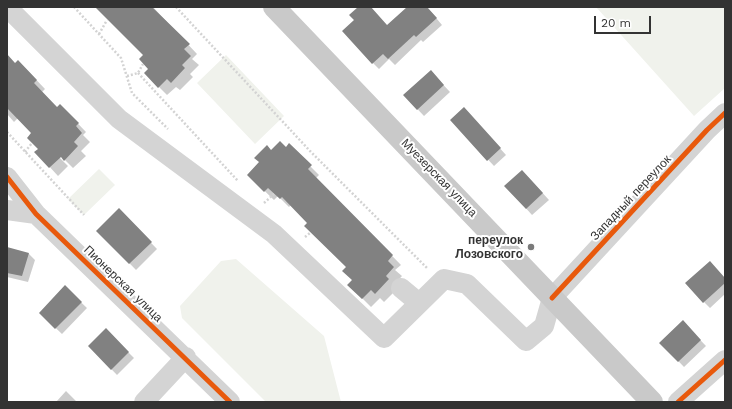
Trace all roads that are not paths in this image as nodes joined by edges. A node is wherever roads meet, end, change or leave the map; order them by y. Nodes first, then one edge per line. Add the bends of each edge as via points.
1 (274, 7) edge
2 (7, 8) edge
3 (725, 113) edge
4 (7, 177) edge
5 (7, 210) edge
6 (36, 214) junction
7 (401, 288) dead end
8 (552, 298) junction
9 (419, 303) junction
10 (186, 358) junction
11 (725, 360) edge
12 (144, 402) edge
13 (230, 402) edge
14 (652, 402) edge
15 (678, 402) edge

1 - 8 main road, Муезерская улица
2 - 9 street via 119,119 274,234 384,338
3 - 8 street, Западный переулок
4 - 6 street, Пионерская улица
5 - 6 street
6 - 10 street, Пионерская улица
7 - 9 street
8 - 9 street via 544,326 526,342 467,284 444,279
8 - 14 main road, Муезерская улица
10 - 12 street
10 - 13 street, Пионерская улица
11 - 15 street

